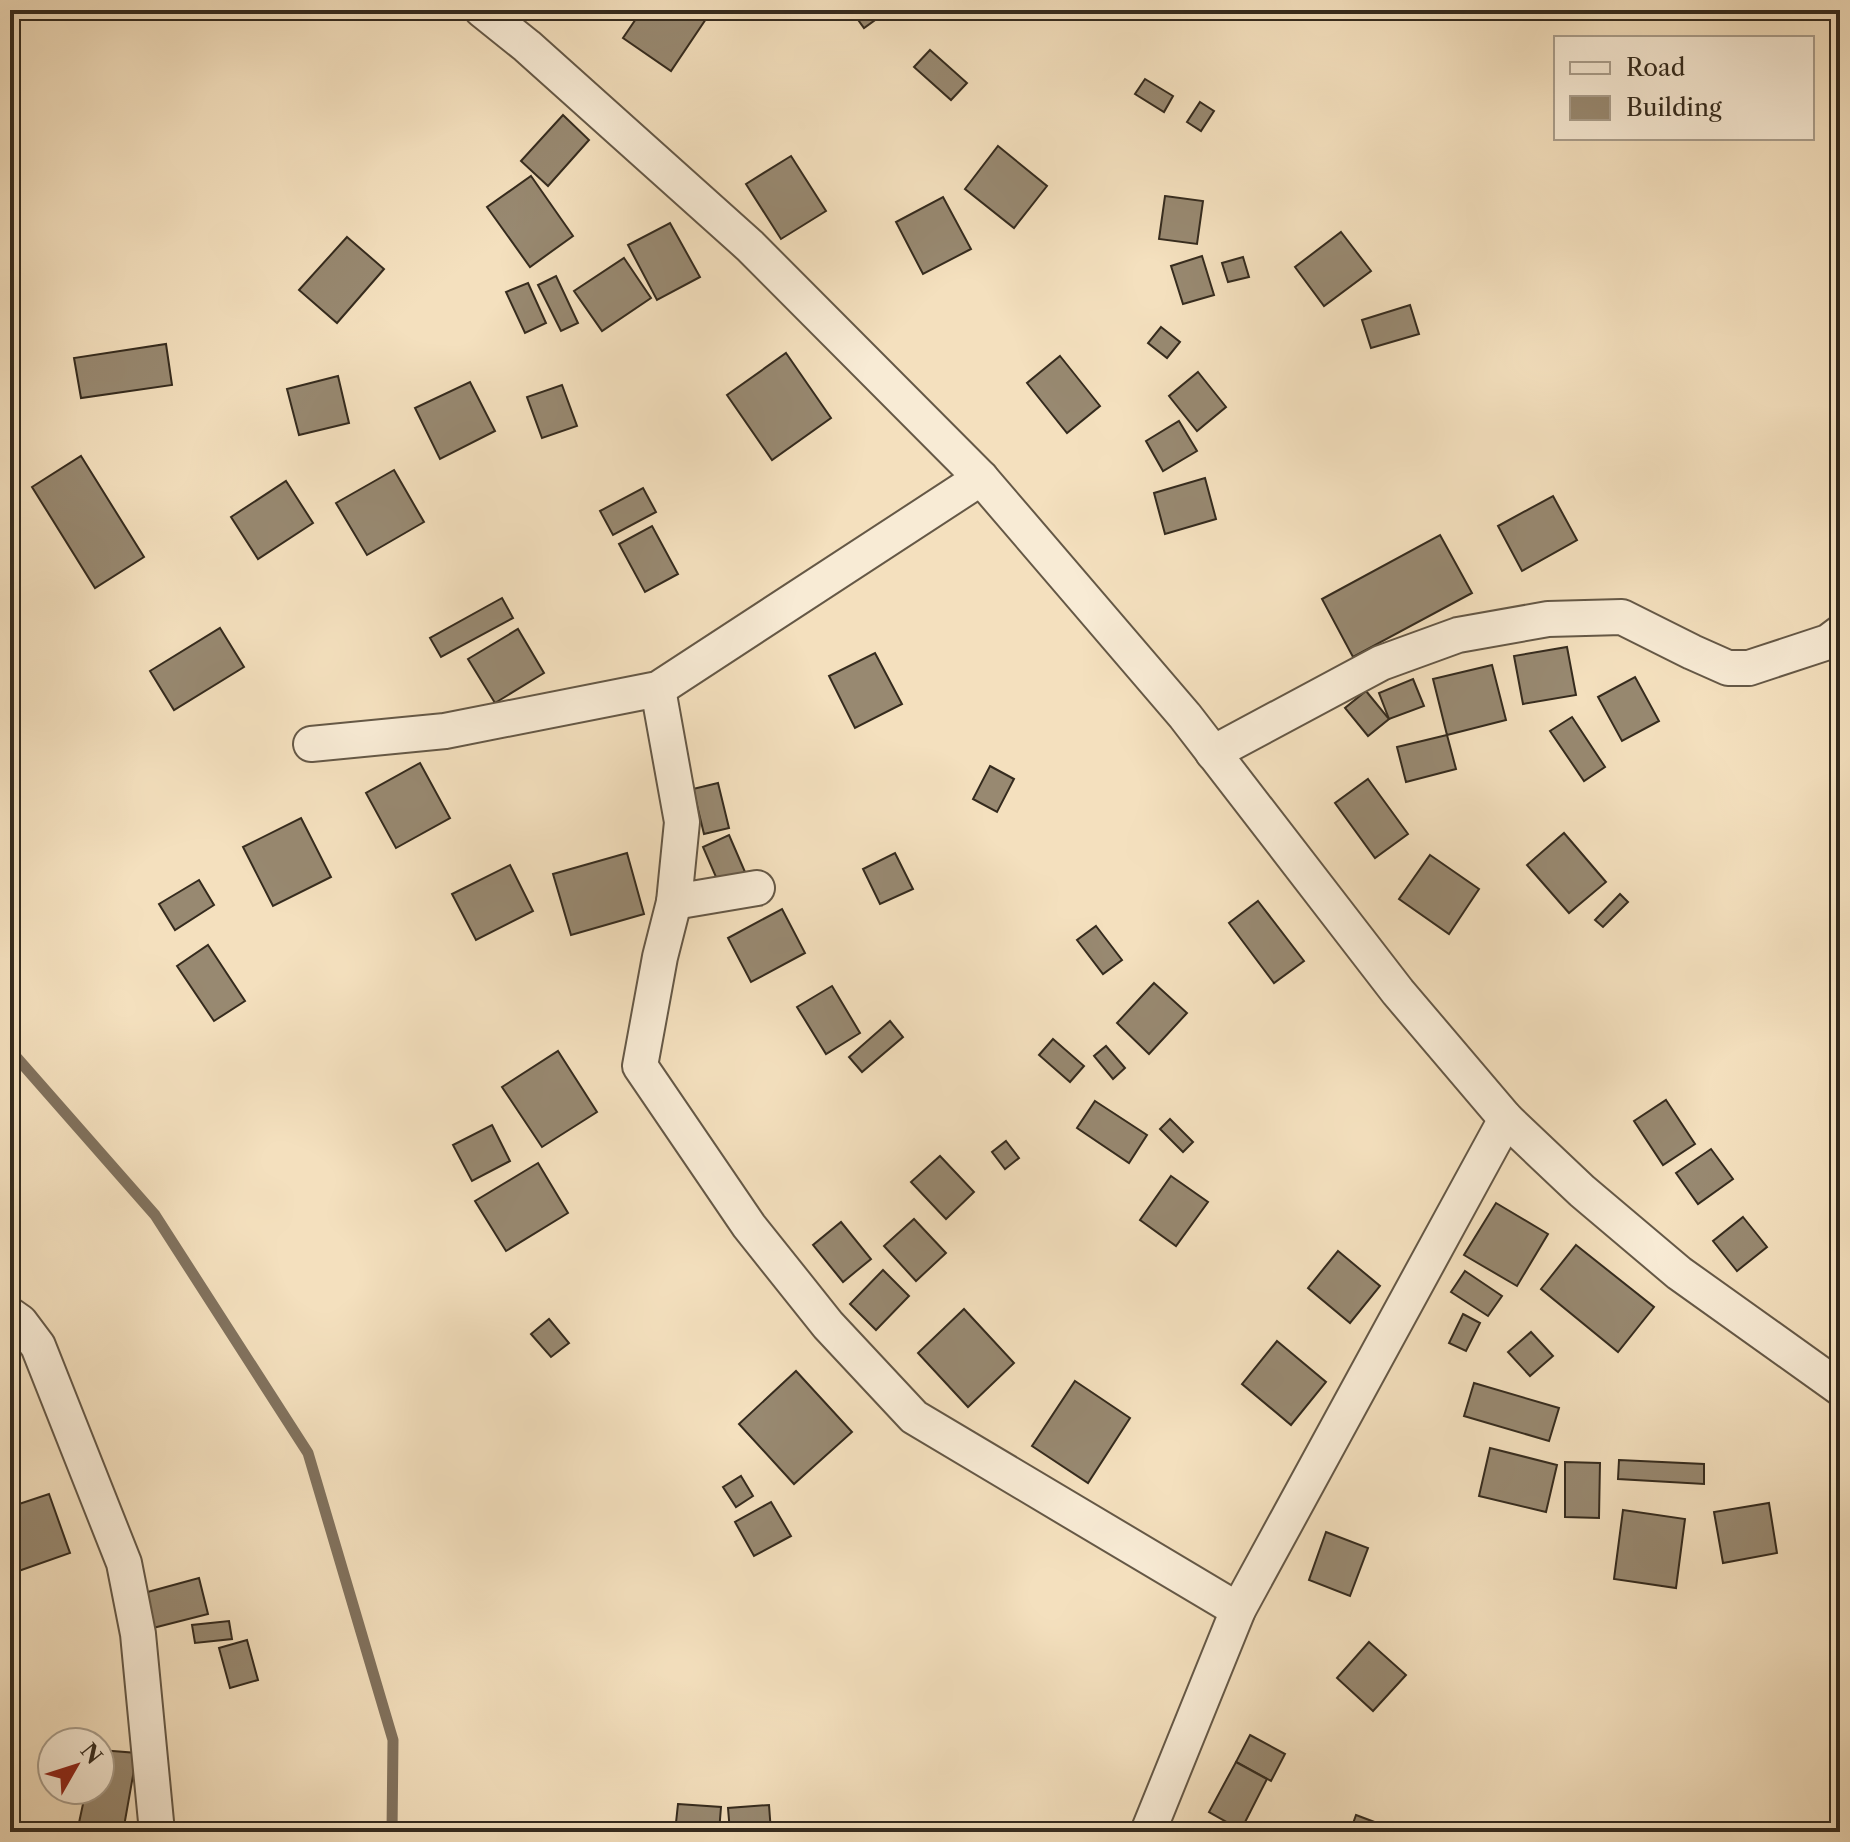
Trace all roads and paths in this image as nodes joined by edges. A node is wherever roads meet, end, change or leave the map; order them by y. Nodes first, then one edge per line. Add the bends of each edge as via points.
1 (482, 10) edge
2 (981, 478) junction
3 (1840, 633) edge
4 (658, 689) junction
5 (311, 744) dead end
6 (1213, 753) junction
7 (757, 888) dead end
8 (674, 902) junction
9 (1506, 1119) junction
10 (10, 1315) edge
11 (1840, 1388) edge
12 (1238, 1610) junction
13 (157, 1832) edge
14 (1148, 1832) edge

1 - 2 street via 750,246
2 - 4 street
2 - 6 street
3 - 6 street via 1828,642 1749,668 1728,668 1622,617 1548,619 1458,635 1381,663
4 - 5 street via 445,731
4 - 8 street via 682,822
6 - 9 street via 1398,992
7 - 8 street
8 - 12 street via 640,1066 759,1239 828,1325 914,1417
9 - 11 street via 1679,1273
9 - 12 street
10 - 13 street via 38,1346 124,1563 138,1634
12 - 14 street

